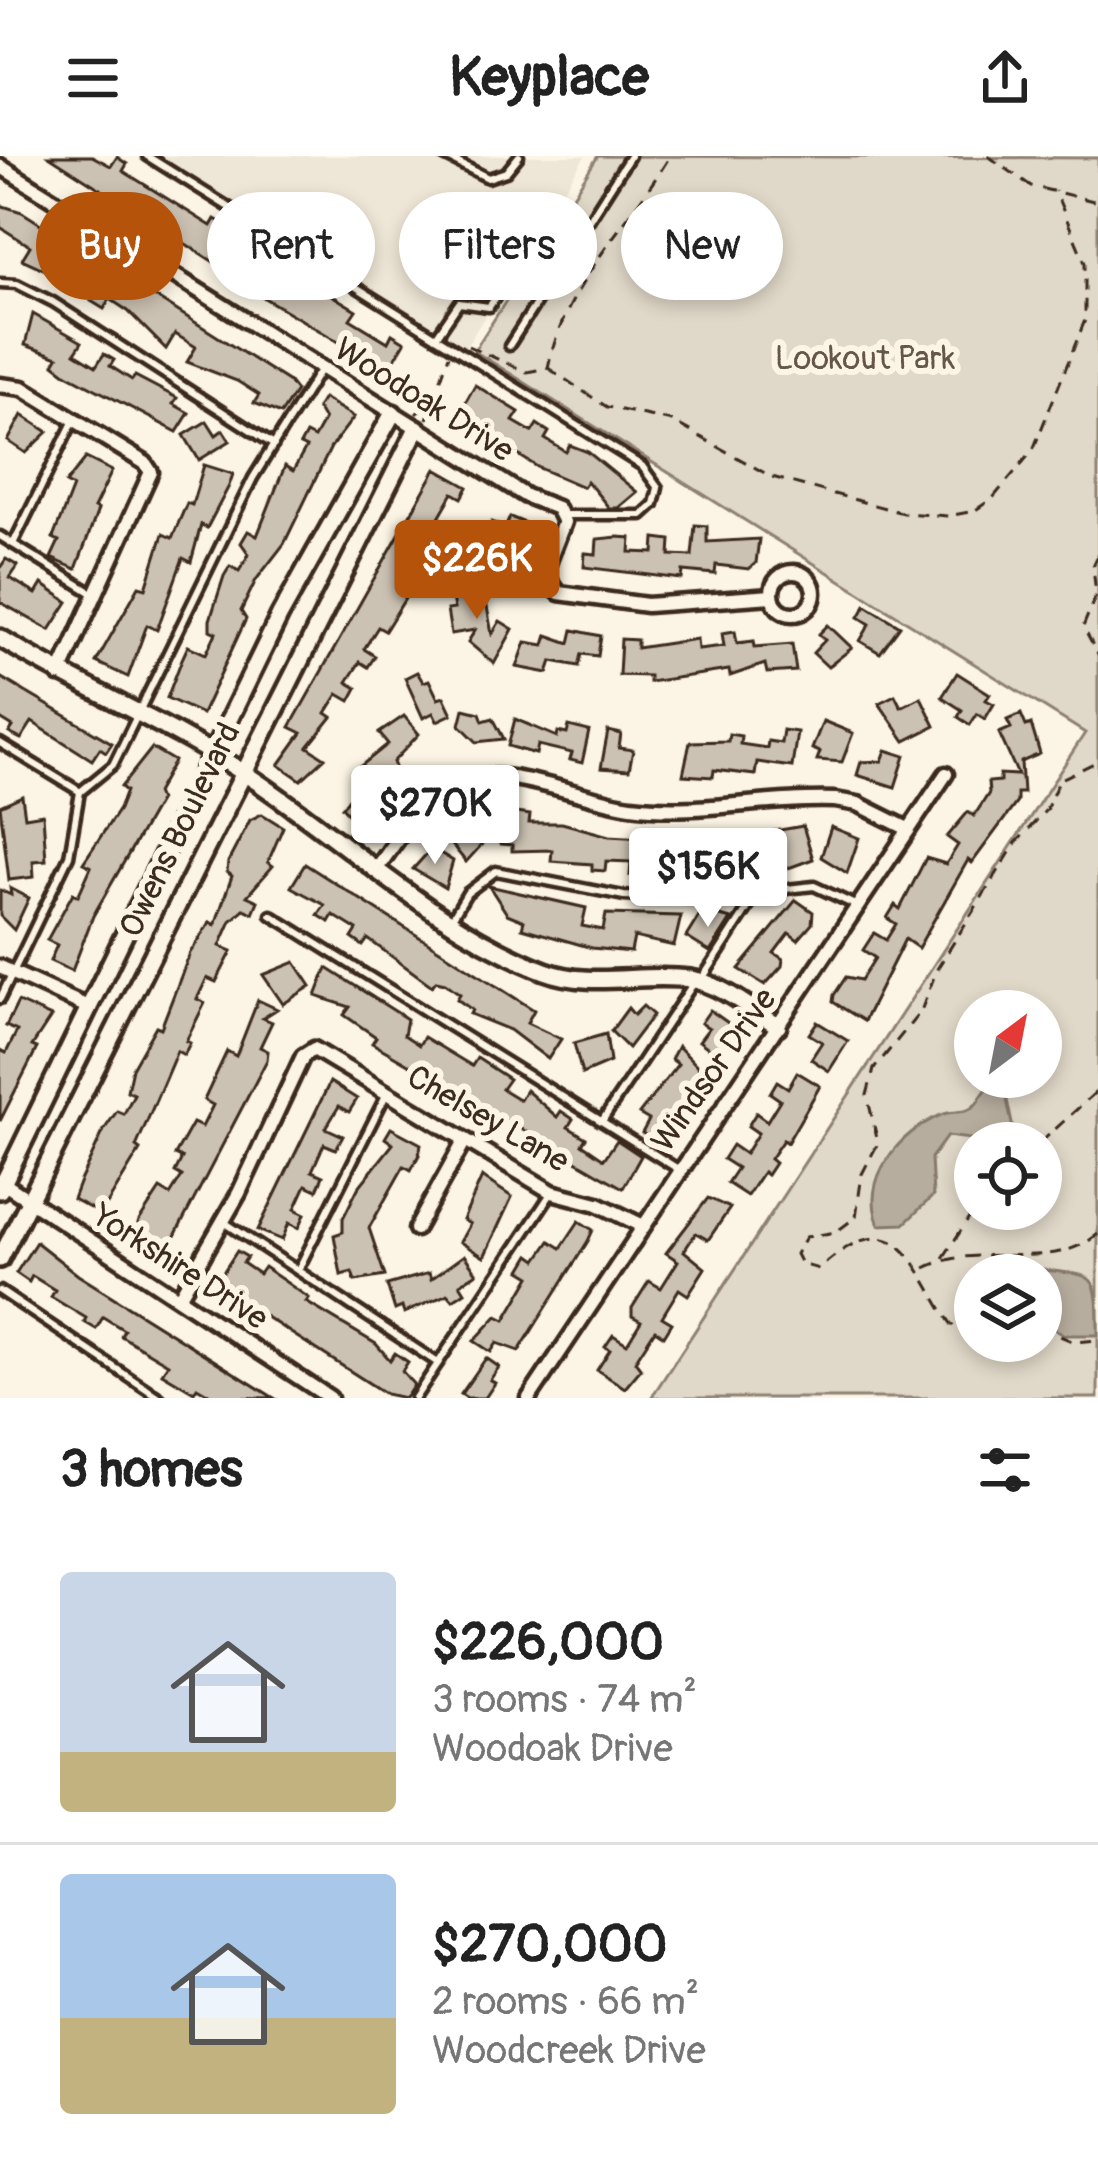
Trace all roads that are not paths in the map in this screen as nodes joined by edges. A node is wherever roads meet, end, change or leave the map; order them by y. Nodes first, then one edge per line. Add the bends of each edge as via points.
1 (147, 156) edge
2 (444, 156) edge
3 (519, 156) edge
4 (630, 156) edge
5 (0, 166) edge
6 (0, 283) edge
7 (495, 300) edge
8 (436, 337) junction
9 (508, 346) dead end
10 (322, 367) junction
11 (0, 385) edge
12 (393, 412) junction
13 (74, 420) junction
14 (420, 421) junction
15 (274, 445) junction
16 (563, 515) junction
17 (0, 536) edge
18 (14, 544) junction
19 (97, 596) junction
20 (772, 596) dead end
21 (0, 638) edge
22 (59, 675) junction
23 (139, 711) junction
24 (0, 743) edge
25 (212, 753) junction
26 (241, 771) junction
27 (946, 774) dead end
28 (80, 792) junction
29 (908, 829) junction
30 (376, 871) junction
31 (757, 894) junction
32 (857, 906) junction
33 (272, 915) dead end
34 (451, 920) junction
35 (6, 970) edge
36 (698, 981) junction
37 (0, 999) edge
38 (89, 1009) junction
39 (778, 1026) junction
40 (388, 1092) junction
41 (602, 1121) junction
42 (465, 1140) junction
43 (678, 1169) junction
44 (1, 1185) edge
45 (551, 1192) junction
46 (31, 1202) junction
47 (224, 1222) junction
48 (641, 1226) junction
49 (416, 1229) dead end
50 (0, 1259) edge
51 (298, 1270) junction
52 (0, 1292) edge
53 (179, 1298) junction
54 (438, 1363) junction
55 (160, 1398) edge
56 (330, 1398) edge
57 (415, 1398) edge
58 (529, 1398) edge

1 - 8 lane
2 - 3 lane via 488,178
4 - 9 lane
5 - 10 street, Woodoak Drive
6 - 15 lane via 53,302
7 - 8 lane via 484,309 459,303
8 - 16 lane via 642,466 658,488 642,515
10 - 12 street, Woodoak Drive
10 - 15 lane
11 - 13 street via 23,388
12 - 14 street, Woodoak Drive
12 - 25 street, Owens Boulevard
13 - 18 lane
13 - 19 street via 151,472
14 - 16 street, Woodoak Drive
14 - 26 street, Owens Boulevard
15 - 23 lane
16 - 20 street via 544,574 559,593 647,605
17 - 18 lane
18 - 19 lane
19 - 22 street
21 - 22 street
22 - 23 street
23 - 25 street
23 - 28 lane via 113,765
24 - 28 lane
25 - 26 street
25 - 38 street, Owens Boulevard
26 - 30 street
26 - 46 street, Owens Boulevard
27 - 29 street, Windsor Drive
28 - 35 lane via 69,856
29 - 30 street via 835,800 683,810 474,780 449,787 416,815
29 - 32 street, Windsor Drive
30 - 34 street
31 - 32 lane via 824,887
31 - 34 lane via 624,896 496,871 466,893
31 - 36 lane
32 - 39 street, Windsor Drive
33 - 41 lane
34 - 36 street via 570,978
35 - 37 lane
35 - 38 street
36 - 39 street
36 - 41 lane
38 - 44 street, Owens Boulevard
39 - 43 street, Windsor Drive
40 - 42 street, Chelsey Lane
40 - 47 street, Chelsey Lane via 314,1048 303,1056
40 - 51 lane
41 - 43 lane
42 - 45 street, Chelsey Lane
42 - 49 street
43 - 48 street, Windsor Drive
44 - 46 street, Yorkshire Drive
45 - 48 street, Chelsey Lane
45 - 54 lane
46 - 50 street, Owens Boulevard
46 - 53 street, Yorkshire Drive
47 - 51 lane
47 - 53 street
48 - 58 street, Windsor Drive
51 - 54 lane
52 - 55 lane
53 - 56 street, Yorkshire Drive
54 - 57 lane

